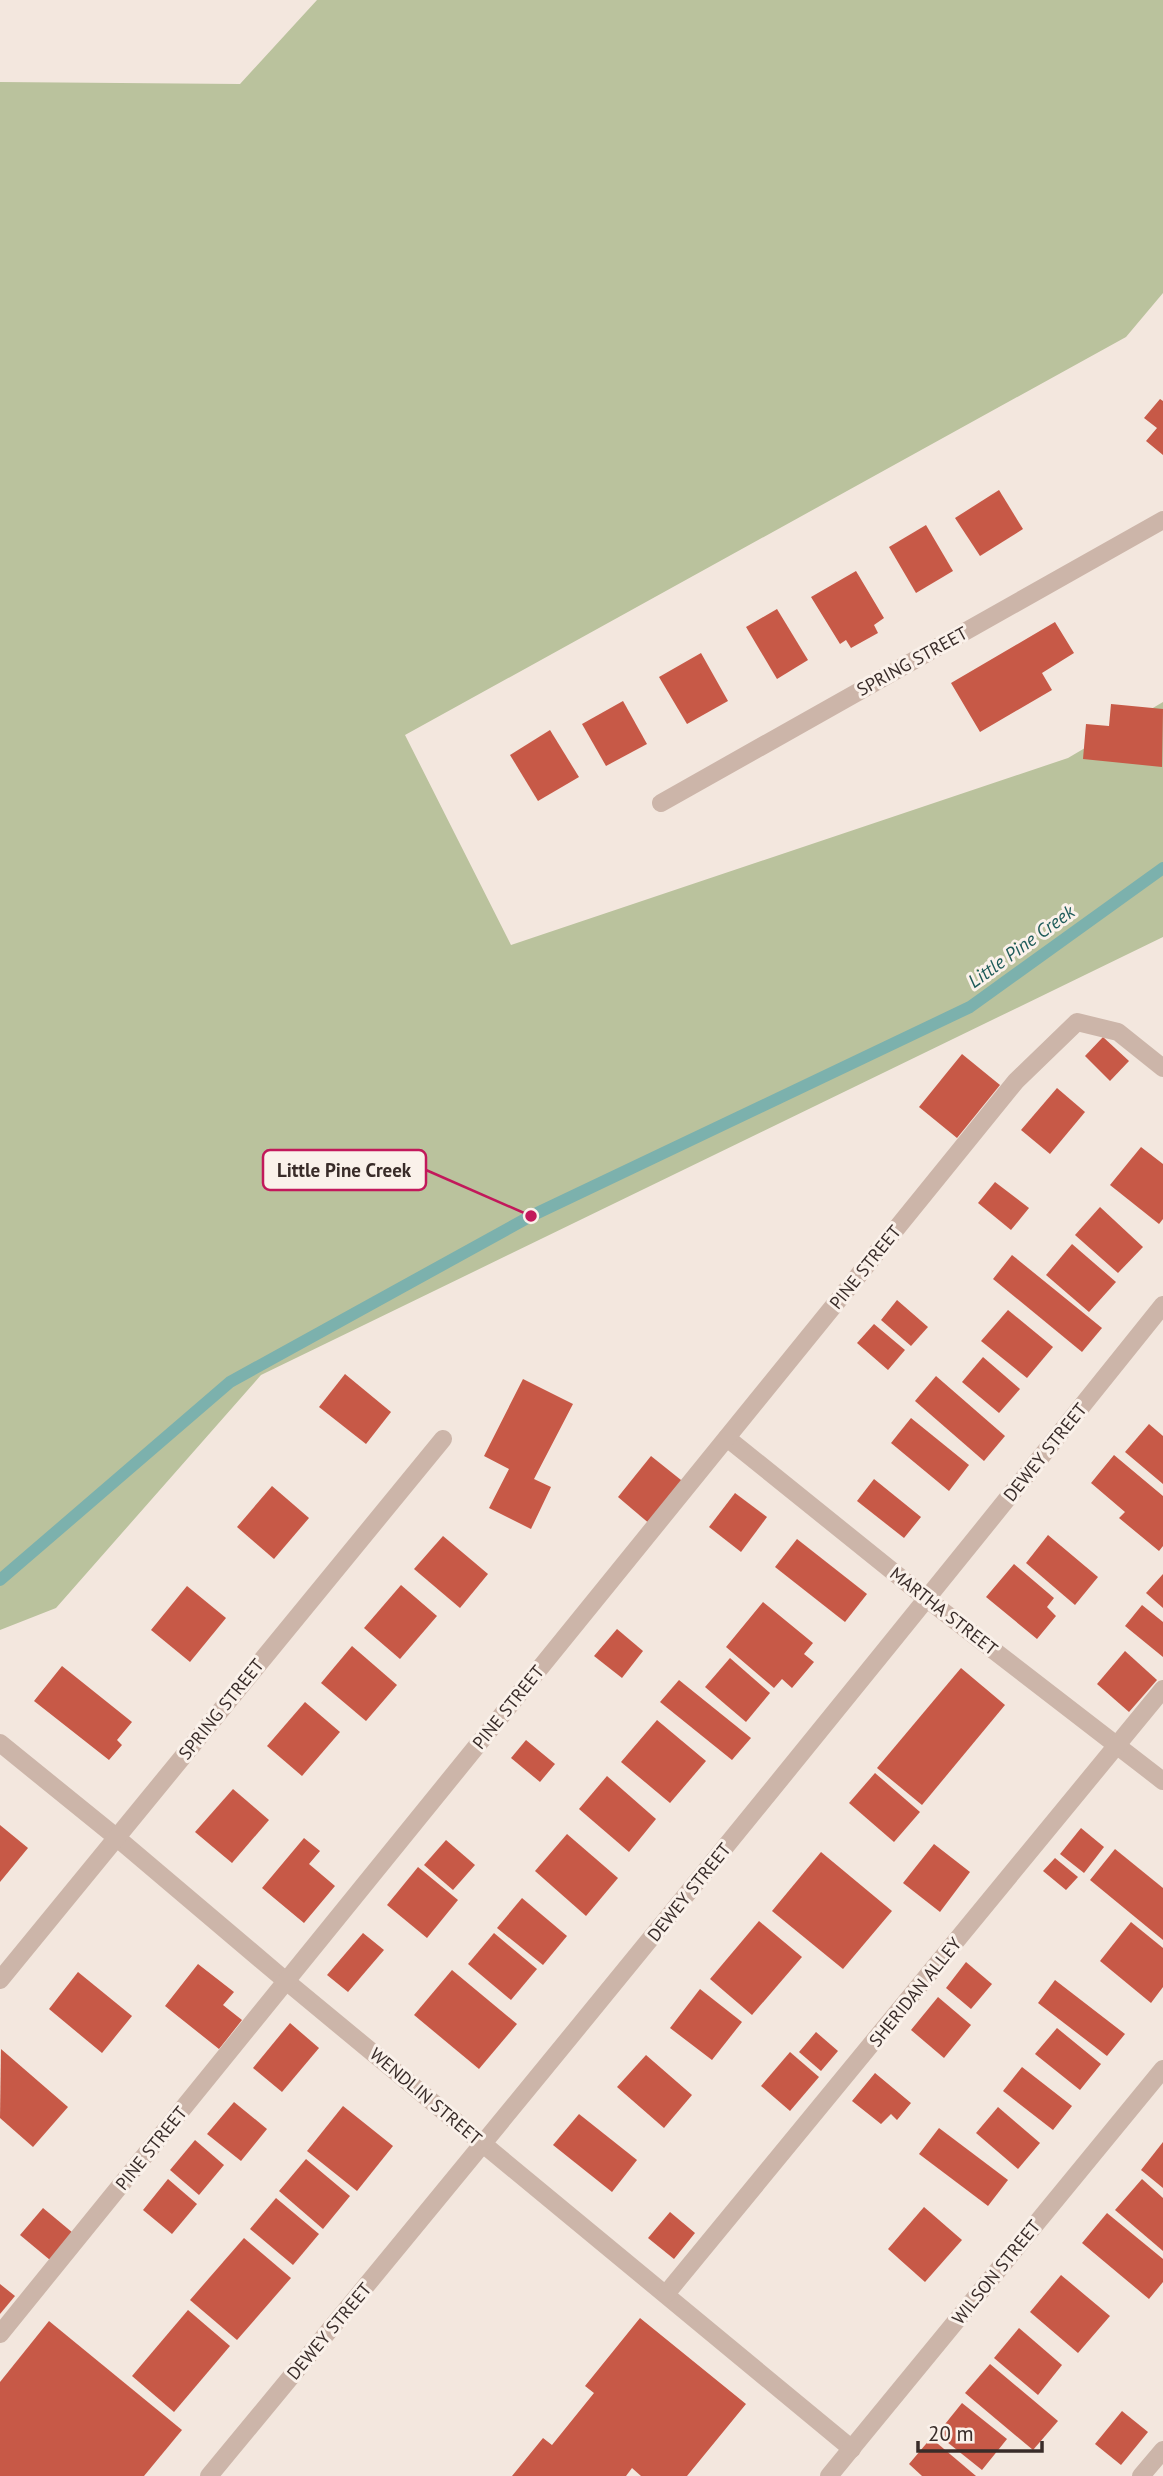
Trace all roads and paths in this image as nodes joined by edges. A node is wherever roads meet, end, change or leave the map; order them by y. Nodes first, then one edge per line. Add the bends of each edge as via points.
1 (1163, 520) edge
2 (661, 803) dead end
3 (1163, 1068) edge
4 (1163, 1304) edge
5 (443, 1438) dead end
6 (727, 1438) junction
7 (927, 1600) junction
8 (1163, 1689) edge
9 (0, 1743) edge
10 (1117, 1745) junction
11 (1163, 1782) edge
12 (116, 1837) junction
13 (0, 1980) edge
14 (286, 1981) junction
15 (1163, 2069) edge
16 (484, 2144) junction
17 (666, 2294) junction
18 (0, 2334) edge
19 (852, 2449) junction
20 (1163, 2449) edge
21 (209, 2476) edge
22 (829, 2476) edge
23 (1141, 2476) edge

1 - 2 street, SPRING STREET
3 - 6 street, PINE STREET via 1118,1032 1077,1021 1016,1081
4 - 7 street, DEWEY STREET
5 - 12 street, SPRING STREET
6 - 7 street, MARTHA STREET
6 - 14 street, PINE STREET
7 - 10 street, MARTHA STREET
7 - 16 street, DEWEY STREET
8 - 10 street, SHERIDAN ALLEY
9 - 12 street, WENDLIN STREET
10 - 11 street, MARTHA STREET
10 - 17 street, SHERIDAN ALLEY
12 - 13 street, SPRING STREET
12 - 14 street, WENDLIN STREET
14 - 16 street, WENDLIN STREET
14 - 18 street, PINE STREET
15 - 19 street, WILSON STREET
16 - 17 street, WENDLIN STREET
16 - 21 street, DEWEY STREET
17 - 19 street, WENDLIN STREET
19 - 22 street, WILSON STREET
20 - 23 street

